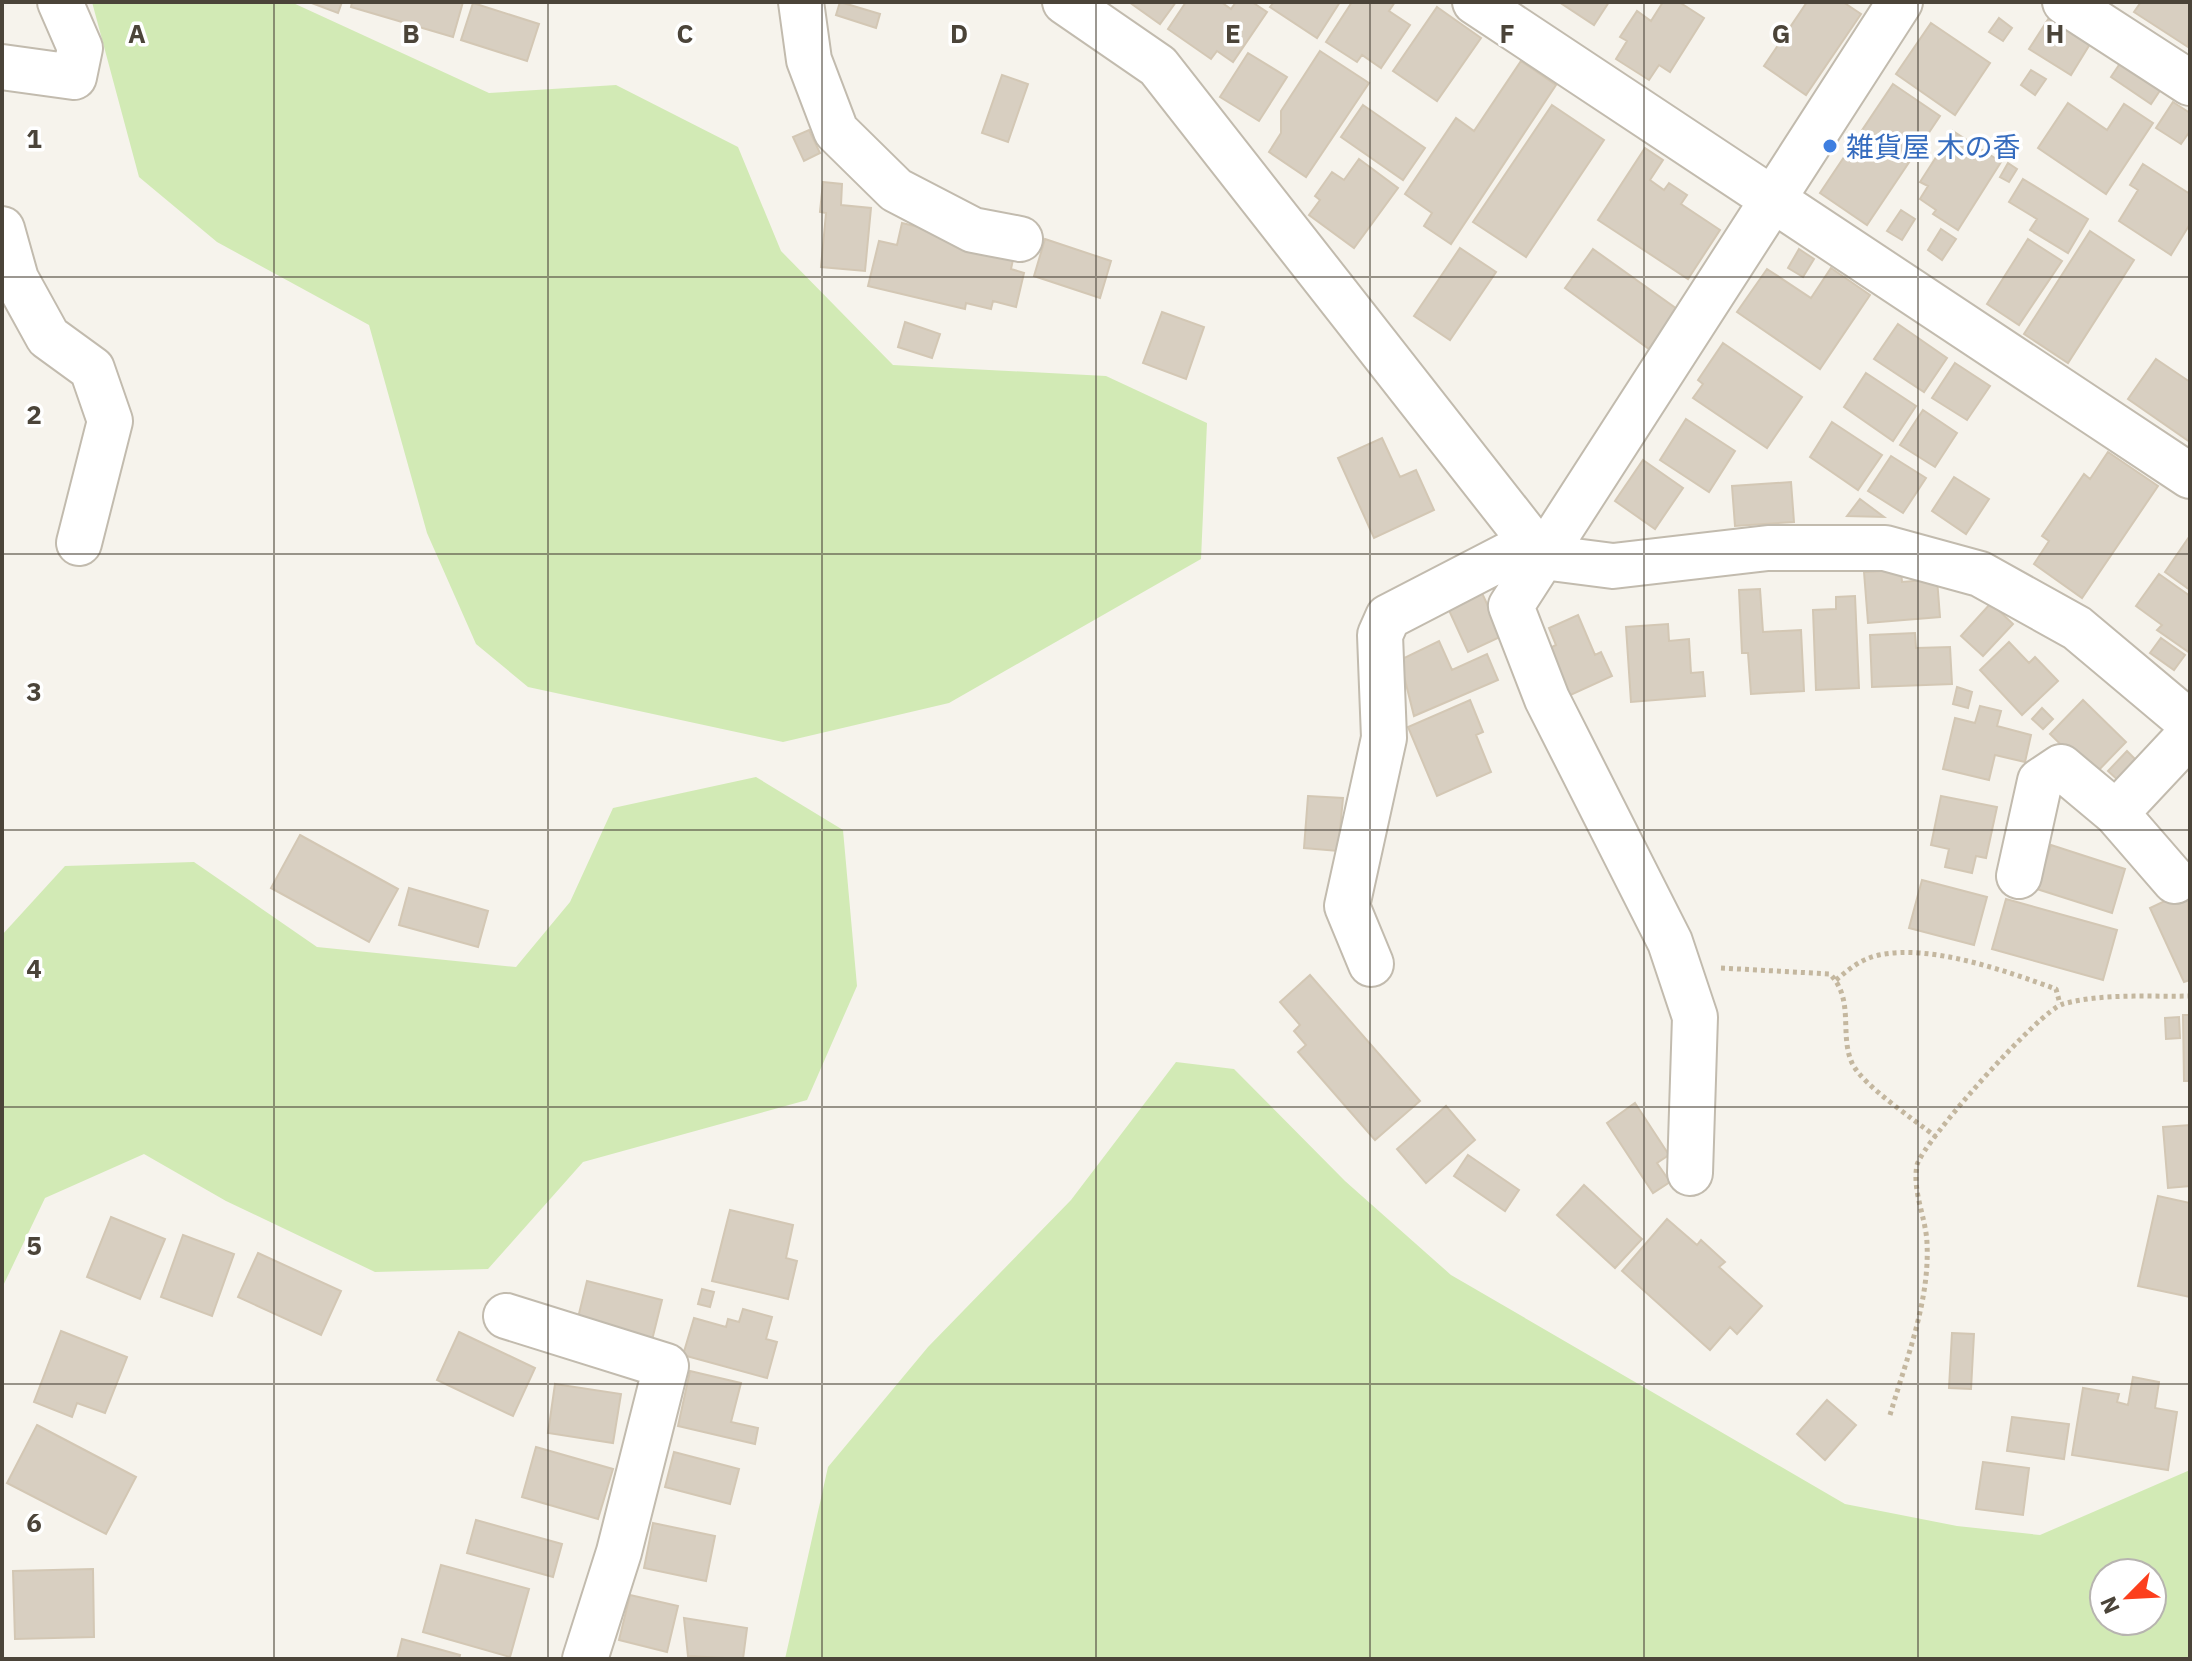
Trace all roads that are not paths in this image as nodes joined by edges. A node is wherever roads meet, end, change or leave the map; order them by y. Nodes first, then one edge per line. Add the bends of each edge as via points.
1 (60, 2) edge
2 (801, 2) edge
3 (1065, 2) edge
4 (1475, 2) edge
5 (1900, 2) edge
6 (2065, 2) edge
7 (2, 67) edge
8 (2190, 83) edge
9 (1774, 202) junction
10 (2, 229) edge
11 (1020, 239) dead end
12 (2190, 476) edge
13 (79, 543) dead end
14 (1537, 550) junction
15 (2190, 723) edge
16 (2190, 734) edge
17 (2116, 813) junction
18 (2019, 876) dead end
19 (2175, 881) dead end
20 (1371, 964) dead end
21 (1690, 1173) dead end
22 (506, 1316) dead end
23 (585, 1659) edge

1 - 7 street via 80,48 74,77
2 - 11 street via 809,60 836,131 896,190 973,230
3 - 14 street via 1158,66
4 - 9 street
5 - 9 street
6 - 8 street
9 - 12 street
9 - 14 street
10 - 13 street via 16,279 48,337 92,369 110,421
14 - 15 street via 1613,566 1768,548 1885,548 1980,574 2077,628
14 - 20 street via 1388,617 1380,635 1384,738 1347,906
14 - 21 street via 1511,606 1547,699 1679,966 1695,1017
16 - 17 street
17 - 18 street via 2061,767 2040,781
17 - 19 street
22 - 23 street via 666,1366 619,1552

